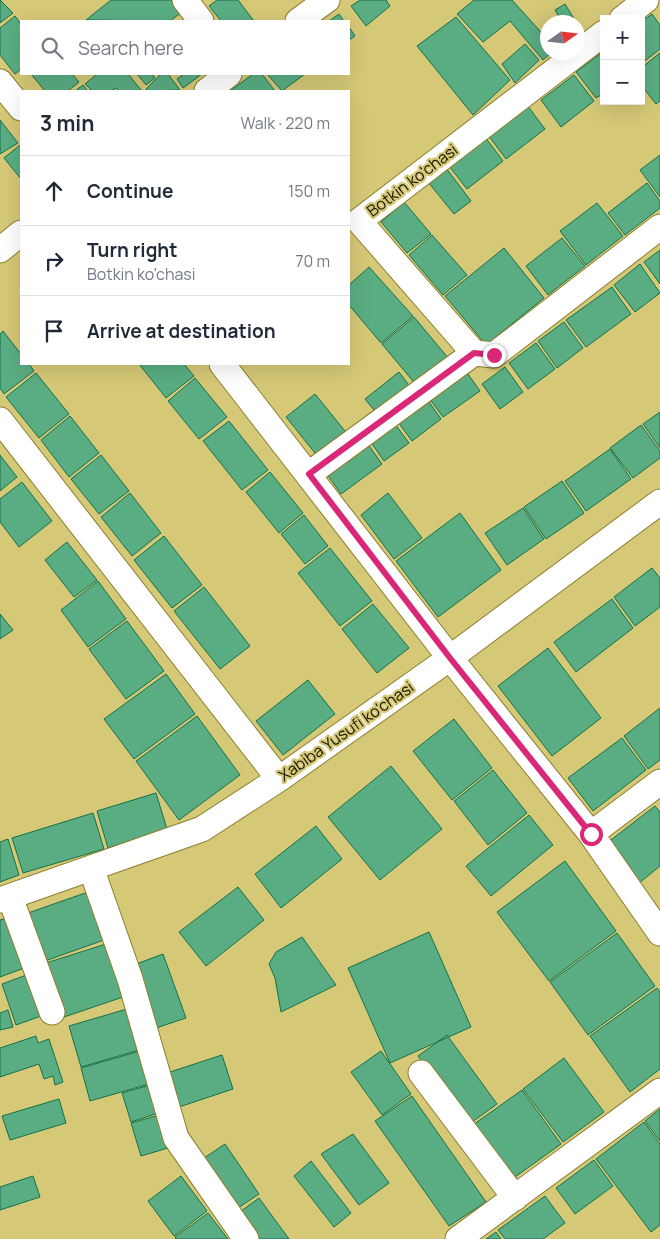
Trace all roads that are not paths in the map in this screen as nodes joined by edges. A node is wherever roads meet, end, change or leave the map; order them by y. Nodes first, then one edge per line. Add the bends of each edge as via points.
1 (184, 0) edge
2 (327, 0) edge
3 (646, 0) edge
4 (627, 15) edge
5 (200, 20) edge
6 (299, 20) edge
7 (600, 36) edge
8 (228, 75) edge
9 (0, 82) edge
10 (208, 90) edge
11 (20, 107) edge
12 (660, 227) edge
13 (20, 234) edge
14 (0, 250) edge
15 (474, 353) junction
16 (223, 365) edge
17 (0, 420) edge
18 (309, 474) junction
19 (660, 502) edge
20 (450, 658) junction
21 (278, 779) junction
22 (660, 782) edge
23 (591, 834) junction
24 (91, 868) junction
25 (5, 898) edge
26 (660, 933) edge
27 (52, 1012) dead end
28 (421, 1072) dead end
29 (660, 1091) edge
30 (515, 1198) junction
31 (246, 1239) edge
32 (458, 1239) edge

1 - 5 street
2 - 6 street
3 - 4 street
7 - 15 street, Botkin ko'chasi via 359,221
8 - 10 street
9 - 11 street
12 - 15 street via 494,355
13 - 14 street
15 - 18 street
16 - 18 street
17 - 21 street
18 - 20 street
19 - 20 street, Xabiba Yusufi ko'chasi
20 - 21 street, Xabiba Yusufi ko'chasi
20 - 23 street
21 - 24 street, Xabiba Yusufi ko'chasi via 202,829
22 - 23 street
23 - 26 street
24 - 25 street, Xabiba Yusufi ko'chasi
24 - 31 street via 130,979 176,1138
25 - 27 street
28 - 30 street
29 - 30 street
30 - 32 street

